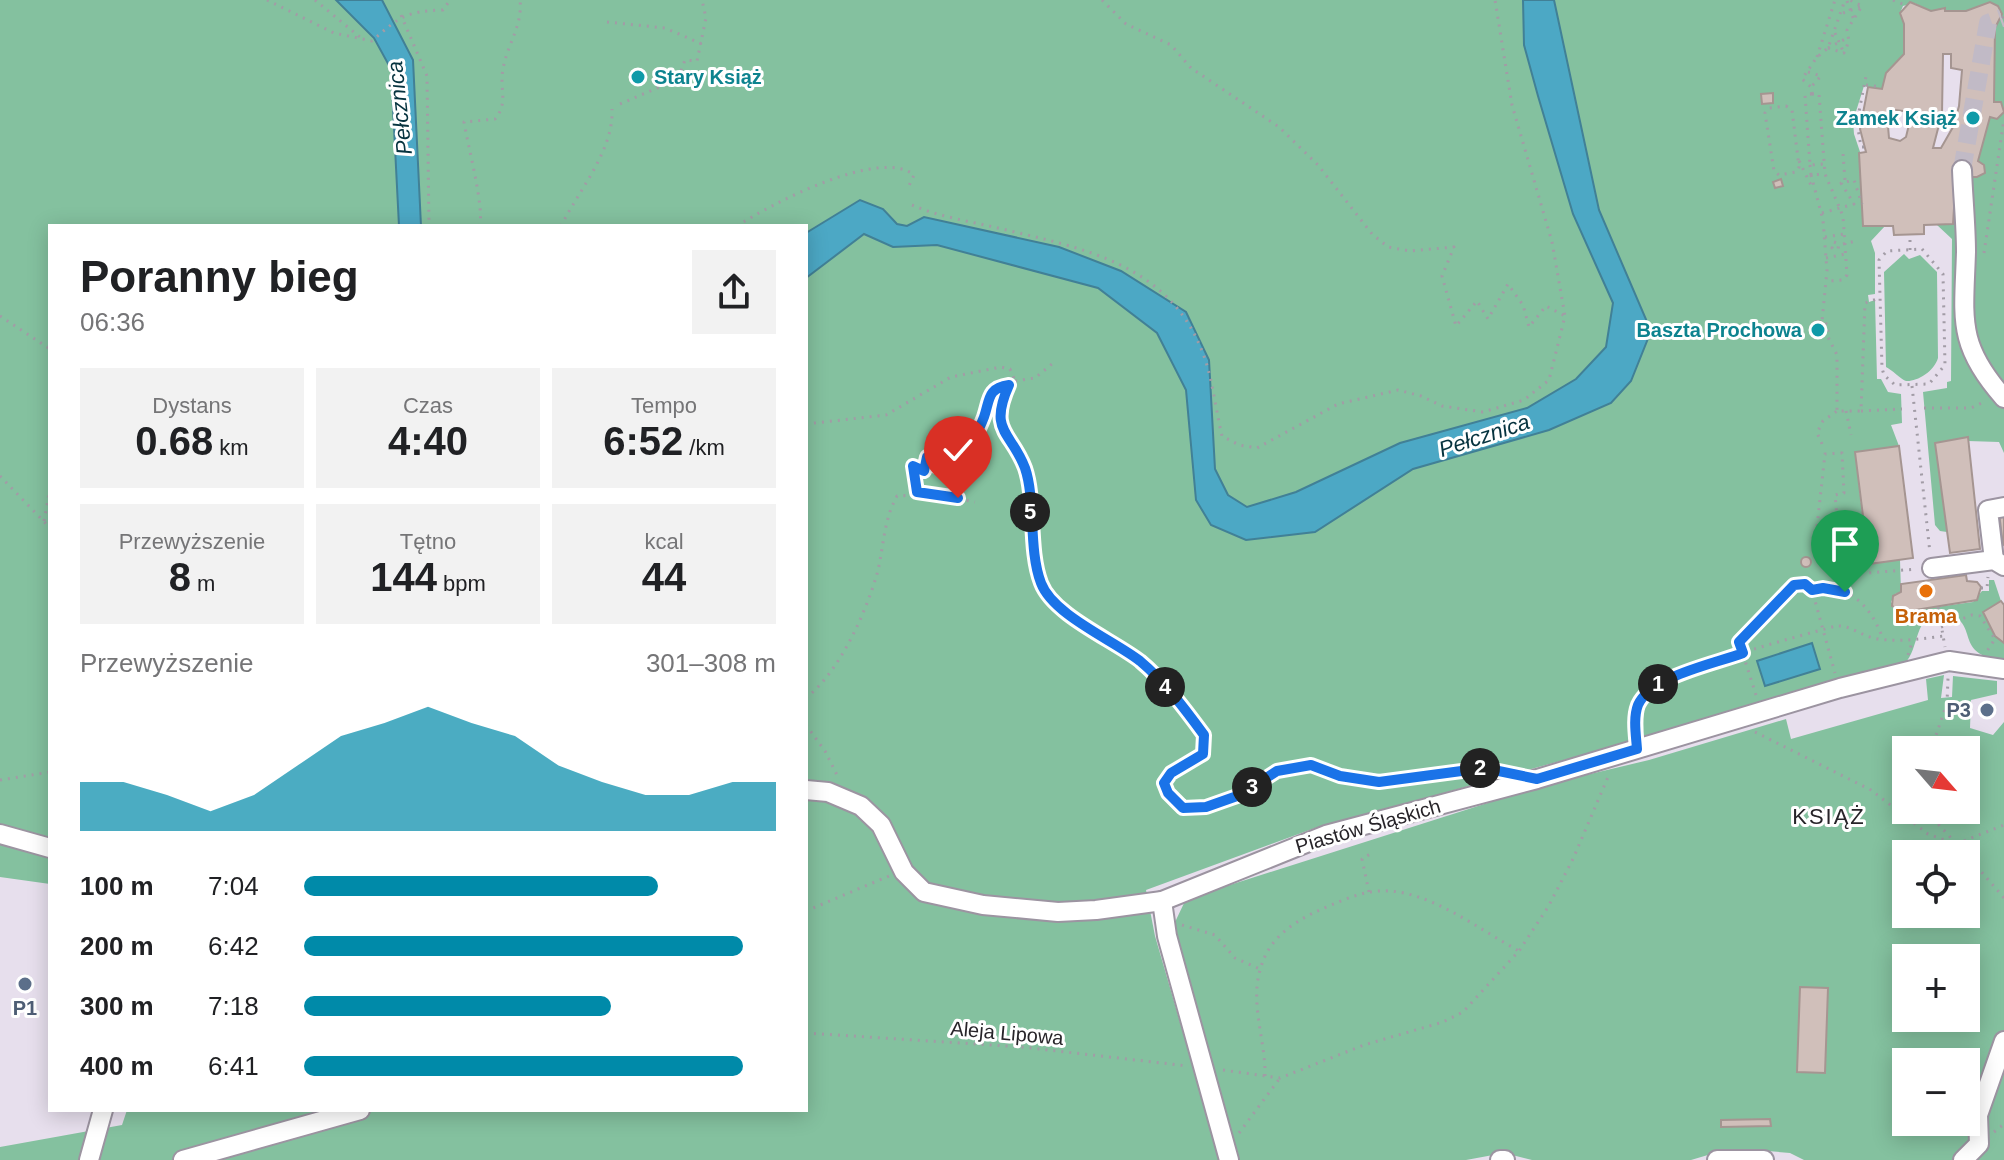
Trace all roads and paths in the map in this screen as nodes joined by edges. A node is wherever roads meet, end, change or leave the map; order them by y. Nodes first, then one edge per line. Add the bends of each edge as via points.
1 (267, 0) edge
2 (315, 0) edge
3 (450, 0) edge
4 (520, 0) edge
5 (702, 0) edge
6 (1102, 0) edge
7 (1495, 0) edge
8 (1835, 0) edge
9 (1847, 0) edge
10 (1893, 0) edge
11 (1905, 5) dead end
12 (1862, 6) junction
13 (1850, 10) junction
14 (401, 15) junction
15 (1826, 20) junction
16 (1853, 21) junction
17 (607, 22) dead end
18 (1838, 23) junction
19 (1849, 35) junction
20 (362, 39) junction
21 (1839, 42) junction
22 (702, 44) junction
23 (1828, 48) junction
24 (1844, 53) junction
25 (1817, 57) junction
26 (1808, 72) junction
27 (1866, 76) dead end
28 (1866, 85) junction
29 (1811, 87) junction
30 (1881, 87) dead end
31 (1812, 94) junction
32 (620, 104) dead end
33 (612, 109) dead end
34 (1820, 109) junction
35 (1806, 111) junction
36 (2004, 119) edge
37 (1864, 147) dead end
38 (1843, 154) dead end
39 (1799, 161) junction
40 (1823, 164) junction
41 (1810, 165) junction
42 (1962, 170) tunnel mouth
43 (1776, 174) junction
44 (1825, 174) junction
45 (1811, 175) junction
46 (1778, 180) dead end
47 (1845, 180) junction
48 (1812, 187) junction
49 (907, 190) dead end
50 (1862, 204) dead end
51 (912, 205) dead end
52 (1840, 206) junction
53 (1821, 213) junction
54 (429, 224) edge
55 (480, 224) edge
56 (562, 224) edge
57 (741, 224) edge
58 (1844, 234) junction
59 (1910, 234) dead end
60 (1835, 236) junction
61 (1825, 237) junction
62 (1856, 241) dead end
63 (1837, 245) junction
64 (1825, 246) junction
65 (1910, 250) junction
66 (1845, 254) junction
67 (1836, 256) junction
68 (1826, 258) junction
69 (1984, 258) dead end
70 (1828, 281) junction
71 (1880, 298) junction
72 (0, 316) edge
73 (1565, 316) junction
74 (48, 348) edge
75 (1052, 364) dead end
76 (1015, 381) junction
77 (1009, 385) junction
78 (1912, 386) junction
79 (2002, 395) edge
80 (1924, 408) dead end
81 (1902, 409) dead end
82 (1837, 411) junction
83 (1846, 411) junction
84 (1861, 411) junction
85 (808, 424) edge
86 (1851, 435) dead end
87 (1822, 444) dead end
88 (0, 476) edge
89 (917, 492) junction
90 (48, 500) edge
91 (975, 502) dead end
92 (2004, 507) edge
93 (44, 521) junction
94 (48, 526) edge
95 (1830, 557) junction
96 (1932, 568) junction
97 (1995, 568) edge
98 (1981, 588) dead end
99 (1812, 590) junction
100 (1938, 607) dead end
101 (1941, 627) junction
102 (1823, 629) junction
103 (1943, 636) junction
104 (1883, 639) junction
105 (1743, 653) junction
106 (1949, 661) junction
107 (1976, 668) junction
108 (2004, 669) edge
109 (1835, 672) dead end
110 (1948, 690) dead end
111 (1755, 694) dead end
112 (808, 696) edge
113 (1729, 722) junction
114 (808, 728) edge
115 (1936, 736) edge
116 (1637, 749) junction
117 (1612, 757) junction
118 (48, 772) edge
119 (1537, 779) junction
120 (0, 780) edge
121 (808, 790) edge
122 (846, 797) junction
123 (1938, 824) edge
124 (2004, 825) edge
125 (0, 834) edge
126 (1945, 840) edge
127 (1952, 840) edge
128 (1966, 840) edge
129 (48, 847) edge
130 (1370, 854) dead end
131 (1980, 870) edge
132 (904, 872) junction
133 (1369, 892) junction
134 (2004, 898) edge
135 (1162, 901) junction
136 (808, 910) edge
137 (1164, 922) junction
138 (1519, 951) junction
139 (1260, 969) junction
140 (808, 1033) edge
141 (2004, 1041) edge
142 (1206, 1068) junction
143 (1265, 1076) junction
144 (1280, 1078) junction
145 (102, 1112) edge
146 (353, 1112) edge
147 (1228, 1155) edge
148 (89, 1160) edge
149 (183, 1160) edge
150 (1717, 1160) edge
151 (1764, 1160) edge
152 (1963, 1160) edge

1 - 20 path via 334,33
2 - 20 path
3 - 14 path via 443,10
4 - 55 path via 522,13 503,69 502,111 495,119 464,122 483,215
5 - 22 path
6 - 73 path via 1126,24 1171,45 1191,68 1279,127 1388,247 1454,247 1442,276 1456,326 1477,301 1488,319 1508,284 1523,305 1529,327 1546,306
7 - 73 path via 1512,105 1552,242
8 - 15 path
9 - 12 path
9 - 13 path
9 - 18 path
10 - 11 path
12 - 13 path
12 - 16 path
13 - 16 path
13 - 18 path
14 - 20 path via 372,41
14 - 54 path via 427,76
15 - 18 path
15 - 25 path
16 - 18 path
16 - 19 path
17 - 22 path via 665,28
18 - 19 path
18 - 21 path
18 - 23 path
19 - 21 path
19 - 24 path
21 - 23 path
21 - 24 path
22 - 32 path via 697,61 685,60 678,79
23 - 24 path
23 - 25 path
25 - 26 path
26 - 29 path via 1802,79
26 - 29 path via 1821,76
27 - 28 path
28 - 30 path
28 - 37 path via 1857,122
29 - 31 path
31 - 34 path via 1819,94
31 - 35 path via 1805,95
33 - 56 path via 600,161
34 - 35 path
34 - 40 path
35 - 41 path
36 - 69 path
38 - 47 path
39 - 43 path via 1799,170
39 - 43 path via 1792,110 1769,108 1765,113
39 - 48 path
40 - 41 path
40 - 44 path
41 - 45 path
42 - 79 street via 1963,323 1972,351
43 - 46 path
44 - 45 path
44 - 52 path
45 - 48 path
47 - 50 path via 1854,180
47 - 52 path via 1841,183 1854,204
48 - 53 path
49 - 57 path via 914,175 907,169 875,166 809,186
51 - 73 path via 1066,244 1123,263 1145,277 1166,296 1205,358 1222,436 1248,447 1257,448 1338,404 1398,390 1442,406 1483,412 1524,400 1549,380
52 - 53 path
52 - 58 path
53 - 61 path
58 - 60 path
58 - 63 path
59 - 65 path
60 - 61 path
60 - 63 path
61 - 64 path
62 - 63 path
63 - 64 path
63 - 66 path
63 - 67 path
64 - 68 path
65 - 71 path via 1887,251 1879,260
65 - 78 path via 1922,249 1943,274 1945,365 1929,384
66 - 67 path
66 - 70 path via 1846,278
67 - 68 path
68 - 70 path
70 - 82 path via 1822,321 1837,355
71 - 78 path via 1883,372 1895,385
71 - 84 path via 1865,303
72 - 74 path
75 - 76 path via 1035,378
76 - 77 path
76 - 85 path via 1010,369 1001,367 951,377 886,415
77 - 89 path via 998,386 988,398 973,436 972,459 957,442 953,460 941,447 939,464 927,457 924,471 913,466
77 - 119 path via 1000,403 1002,432 1025,468 1041,584 1057,606 1140,661 1204,735 1203,754 1164,783 1183,808 1206,807 1240,795 1277,771 1311,765 1379,782 1484,768
78 - 96 path
79 - 80 path via 1971,408
81 - 84 path
82 - 83 path
82 - 87 path via 1819,426
83 - 84 path
83 - 86 path
88 - 93 path
89 - 91 path
89 - 112 path via 897,496 892,505 877,574 861,613 821,686
90 - 93 path
92 - 97 street via 1988,510
93 - 94 path
95 - 95 path via 1814,553 1823,466 1825,454 1842,453 1844,493 1835,495 1838,528
95 - 96 path via 1867,573
96 - 97 street
97 - 98 path via 1987,588
99 - 102 path
99 - 104 path via 1856,597 1876,619
99 - 105 path via 1794,585 1739,642
100 - 101 path
101 - 103 path
101 - 107 path via 1980,616 1995,639
102 - 104 path via 1846,625
102 - 105 path
102 - 109 path
103 - 104 path
103 - 106 path
105 - 111 path
105 - 116 path via 1653,688 1637,709
106 - 107 street
106 - 113 street, Piastów Śląskich
107 - 108 street
110 - 115 path
113 - 116 street, Piastów Śląskich
113 - 126 path via 1871,790 1928,834
114 - 122 path
116 - 117 street, Piastów Śląskich
117 - 119 street, Piastów Śląskich
117 - 138 path via 1573,859
118 - 120 path
119 - 135 street, Piastów Śląskich via 1326,835
121 - 122 street
122 - 132 street via 881,825
123 - 127 path
124 - 128 path
125 - 129 street
130 - 133 path via 1362,859
131 - 134 path
132 - 135 street, Piastów Śląskich via 924,892 983,905 1058,912
132 - 136 path
133 - 138 path via 1396,891 1432,903
133 - 139 path via 1295,922 1273,942
135 - 137 street
137 - 139 path via 1215,935 1235,958
137 - 142 street
138 - 144 path via 1463,1012
139 - 143 path via 1258,1020
140 - 142 path, Aleja Lipowa via 1022,1047
141 - 152 street via 1978,1115 1979,1144
142 - 143 path, Aleja Lipowa
142 - 147 street
143 - 144 path, Aleja Lipowa
144 - 147 path
145 - 148 street
146 - 149 street
150 - 151 street

